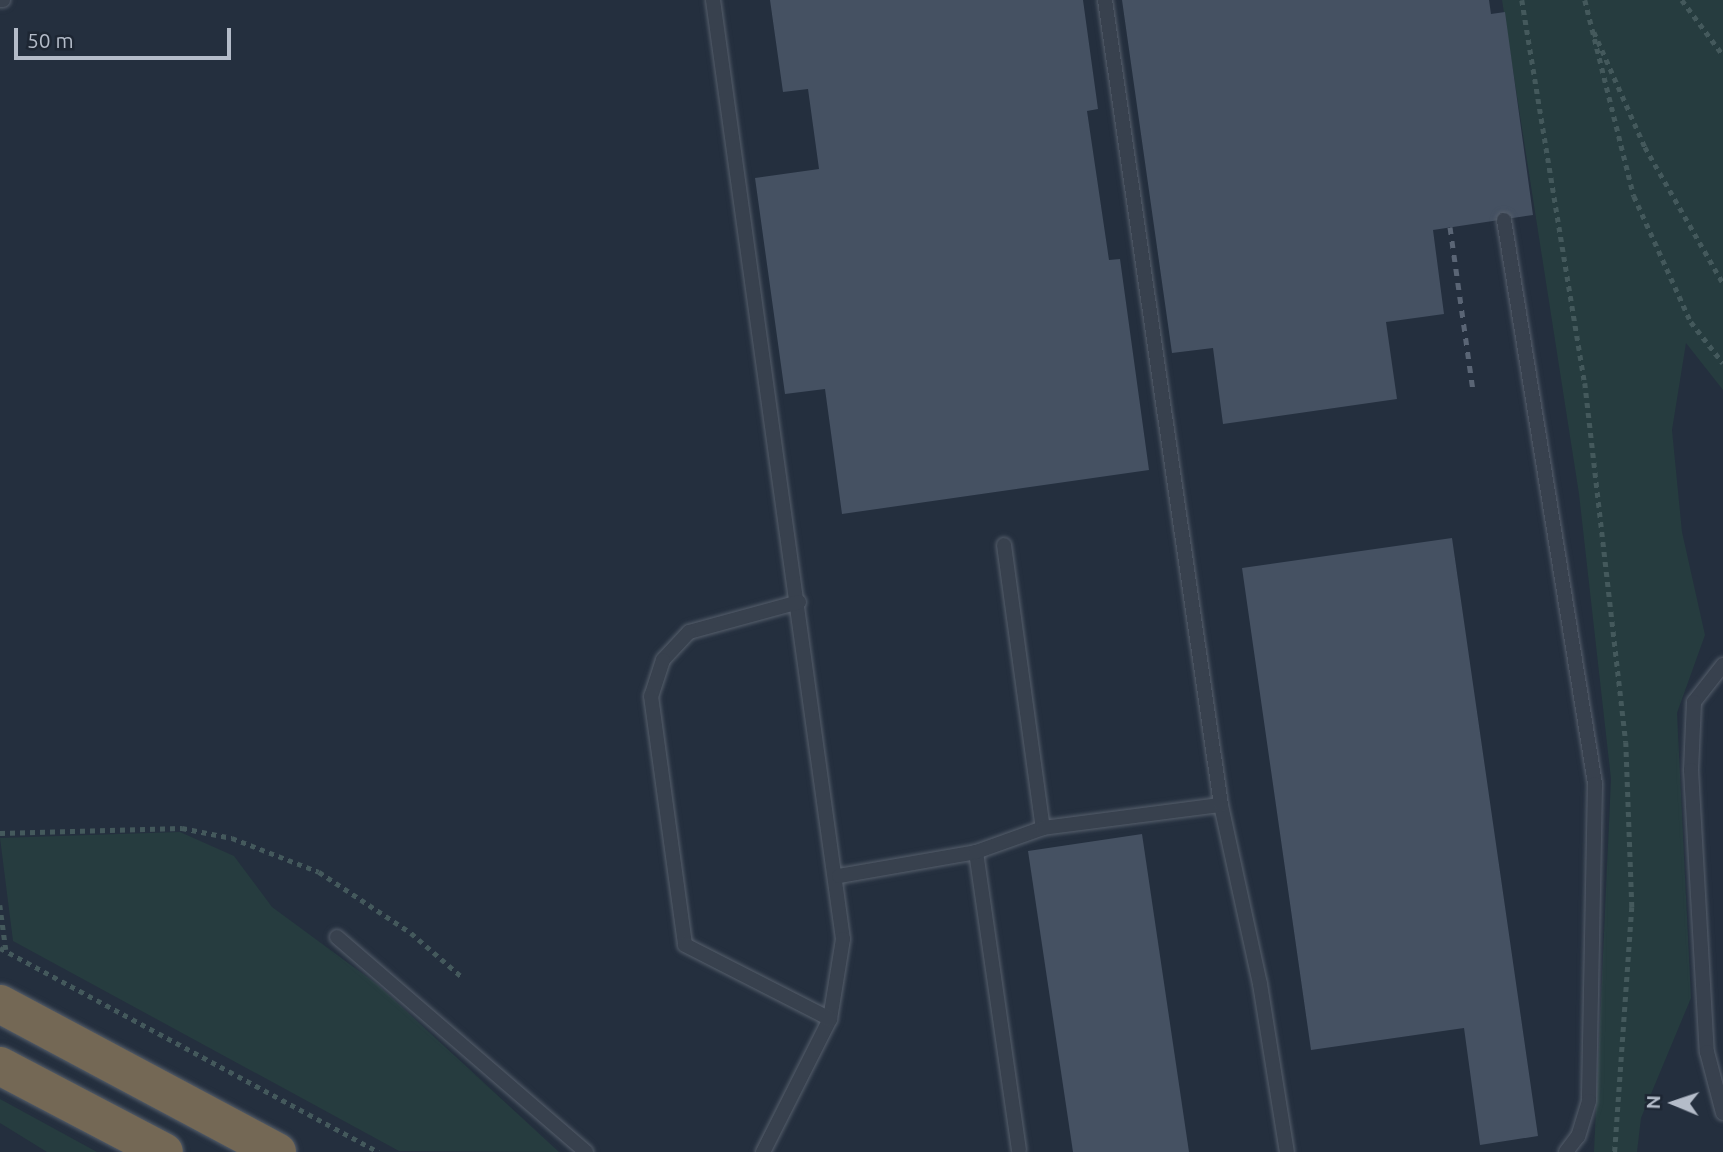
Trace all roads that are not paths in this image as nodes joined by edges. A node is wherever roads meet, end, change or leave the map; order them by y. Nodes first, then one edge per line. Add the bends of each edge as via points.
1 (713, 0) edge
2 (1105, 0) edge
3 (1504, 220) dead end
4 (1004, 545) dead end
5 (799, 602) junction
6 (1723, 665) edge
7 (1221, 805) junction
8 (1044, 828) junction
9 (976, 852) junction
10 (839, 876) junction
11 (337, 937) dead end
12 (0, 1004) edge
13 (830, 1019) junction
14 (0, 1066) edge
15 (1723, 1113) edge
16 (1019, 1150) edge
17 (164, 1152) edge
18 (277, 1152) edge
19 (586, 1152) edge
20 (763, 1152) edge
21 (1287, 1152) edge
22 (1566, 1152) edge

1 - 5 lane
2 - 7 lane
3 - 22 lane via 1595,784 1589,1101 1578,1136
4 - 8 lane
5 - 10 lane
5 - 13 lane via 689,632 663,660 651,696 685,945
6 - 15 lane via 1694,702 1691,770 1707,1052
7 - 8 lane
7 - 21 lane via 1258,971
8 - 9 lane
9 - 10 lane
9 - 16 lane
10 - 13 lane via 843,939
11 - 19 lane
12 - 18 highway
13 - 20 lane
14 - 17 highway

